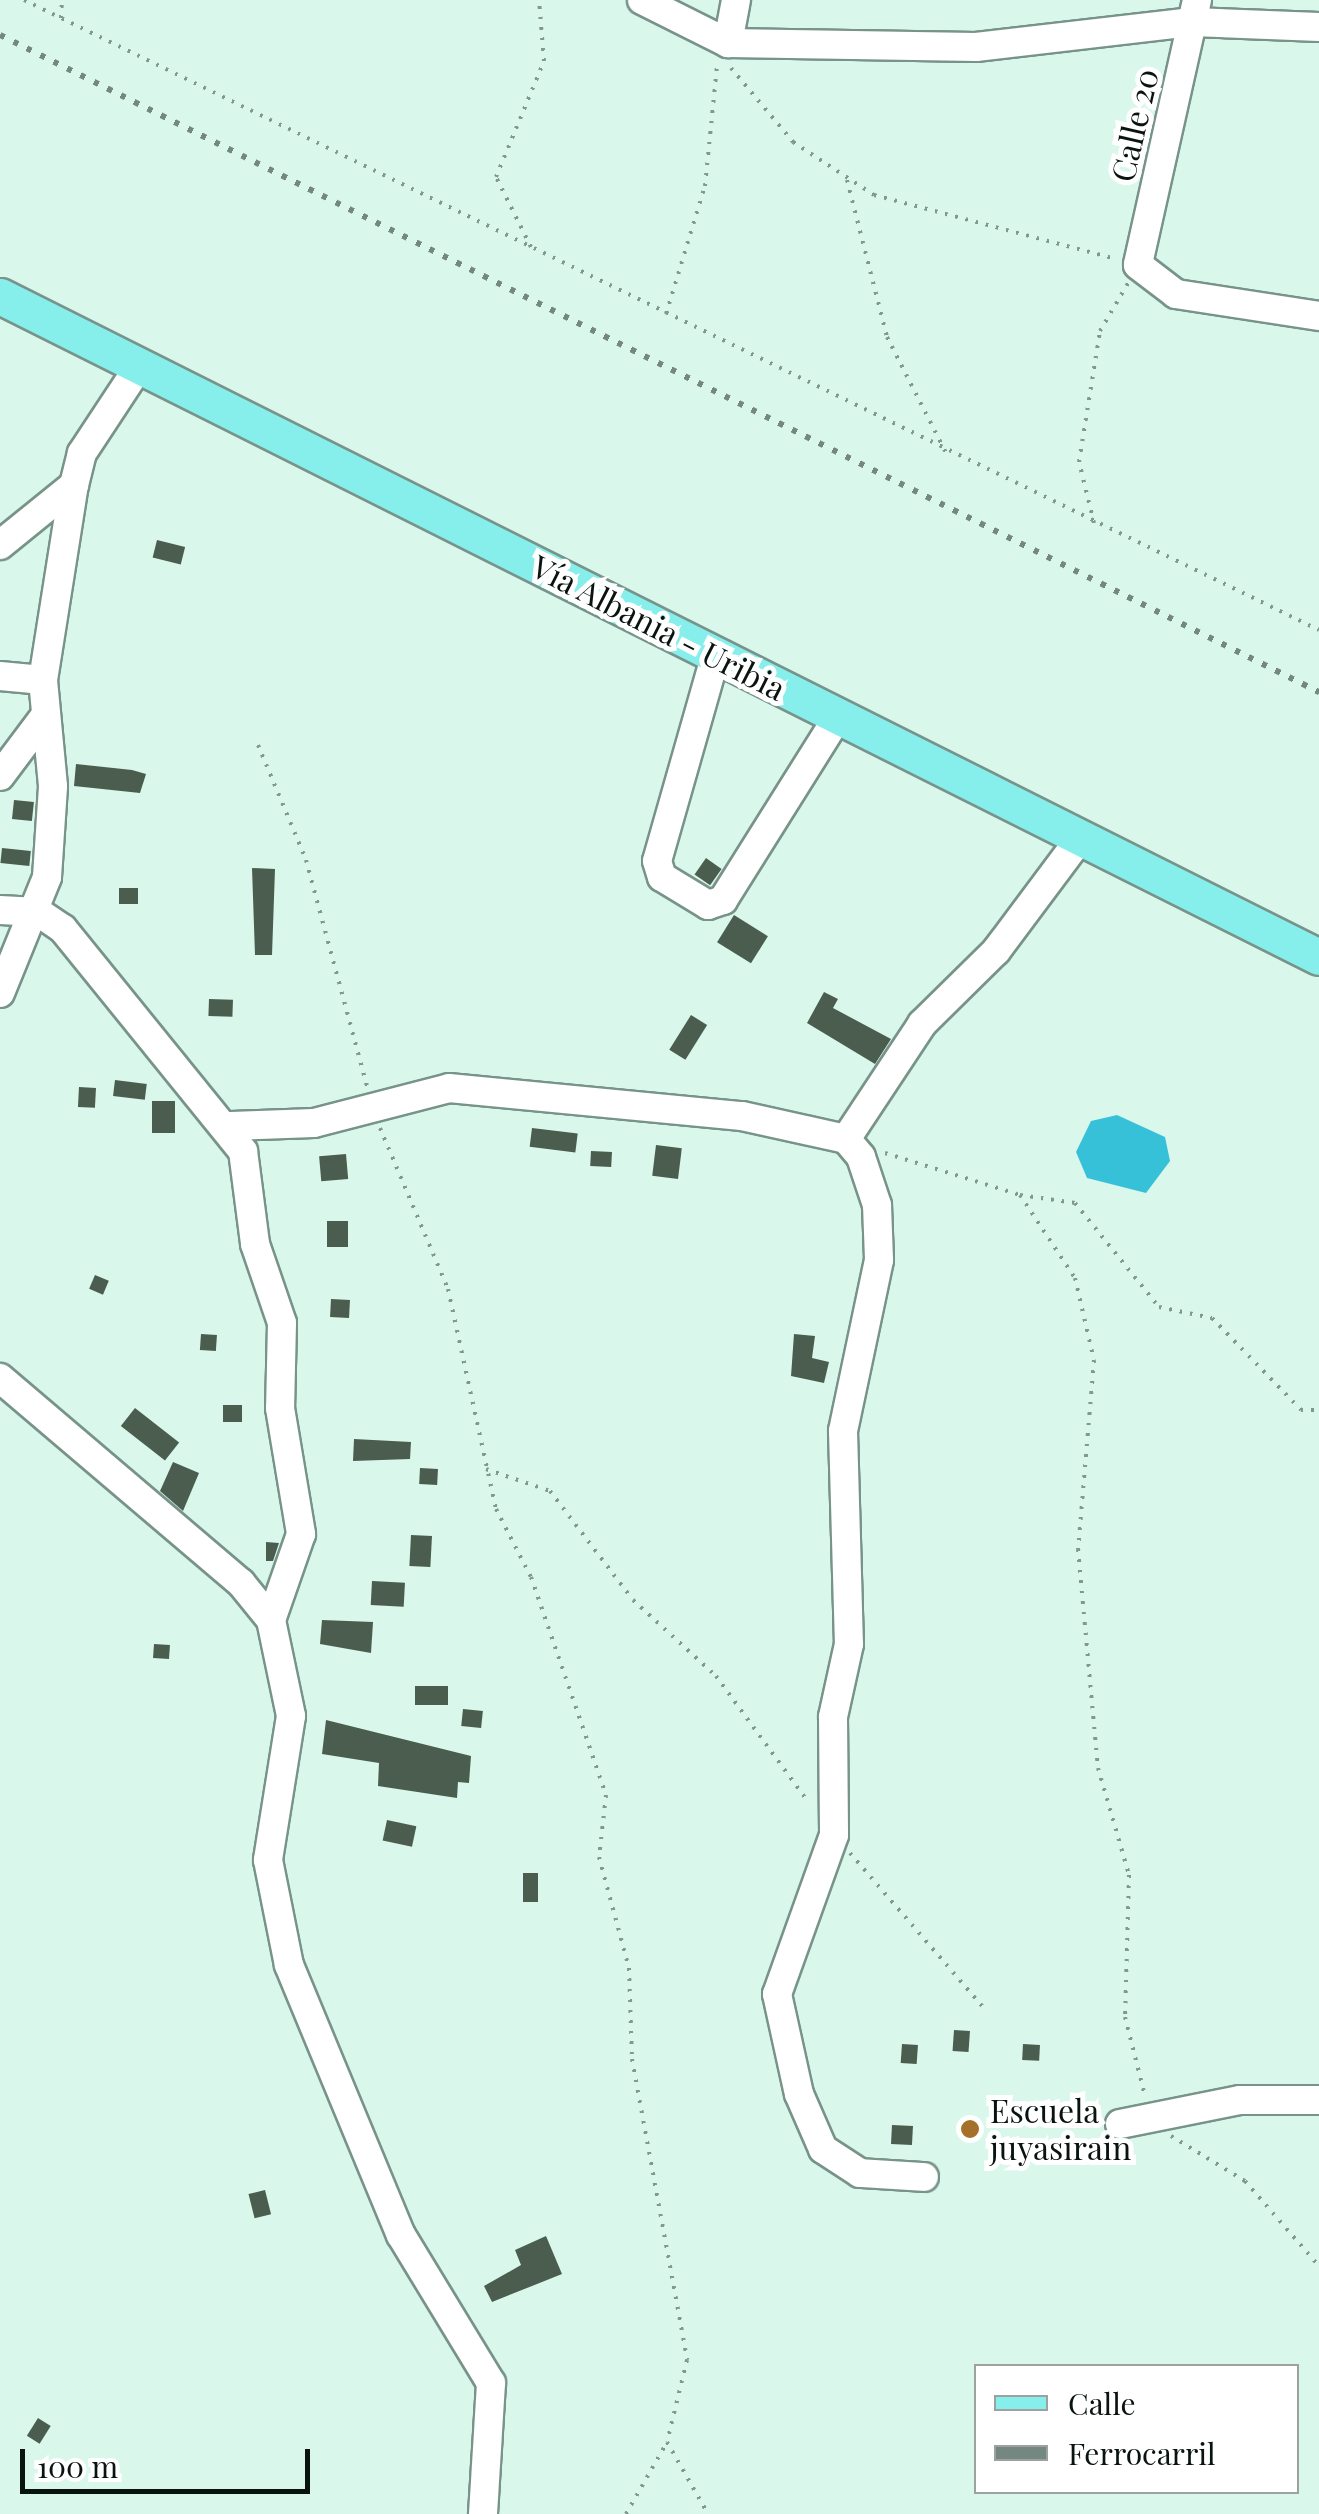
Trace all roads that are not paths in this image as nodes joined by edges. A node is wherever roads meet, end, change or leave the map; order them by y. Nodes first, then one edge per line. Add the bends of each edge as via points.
1 (642, 0) edge
2 (736, 0) edge
3 (1195, 11) edge
4 (1319, 27) edge
5 (728, 43) junction
6 (0, 296) edge
7 (1319, 316) edge
8 (140, 365) junction
9 (74, 484) junction
10 (0, 545) edge
11 (716, 654) junction
12 (0, 676) edge
13 (42, 680) junction
14 (44, 716) junction
15 (837, 718) junction
16 (0, 776) edge
17 (1079, 840) junction
18 (0, 910) edge
19 (38, 912) junction
20 (1319, 956) edge
21 (0, 992) edge
22 (231, 1126) junction
23 (853, 1148) junction
24 (0, 1378) edge
25 (271, 1620) junction
26 (1319, 2100) edge
27 (1120, 2124) dead end
28 (924, 2177) dead end
29 (483, 2514) edge

1 - 5 street
2 - 5 street
3 - 4 street
3 - 5 street via 976,48
3 - 7 street, Calle 20 via 1138,265 1176,294
6 - 8 main road, Vía Albania - Uribia
8 - 9 street via 82,454
8 - 11 main road, Vía Albania - Uribia
9 - 10 street
9 - 13 street
11 - 15 main road, Vía Albania - Uribia
11 - 15 street via 657,861 662,876 708,904 724,900
12 - 13 street
13 - 14 street
14 - 16 street
14 - 19 street via 53,786
15 - 17 main road, Vía Albania - Uribia
17 - 20 main road, Vía Albania - Uribia
17 - 23 street via 996,951 922,1024
18 - 19 street
19 - 21 street
19 - 22 street
22 - 23 street via 280,1128 449,1088 643,1102
22 - 25 street via 282,1322 280,1408 301,1534
23 - 28 street via 877,1205 879,1260 843,1431 849,1644 833,1717 834,1835 777,1980 799,2094 832,2160 860,2173
24 - 25 street via 241,1583
25 - 29 street via 291,1716 268,1860 289,1965 401,2234 492,2383
26 - 27 street via 1240,2100

